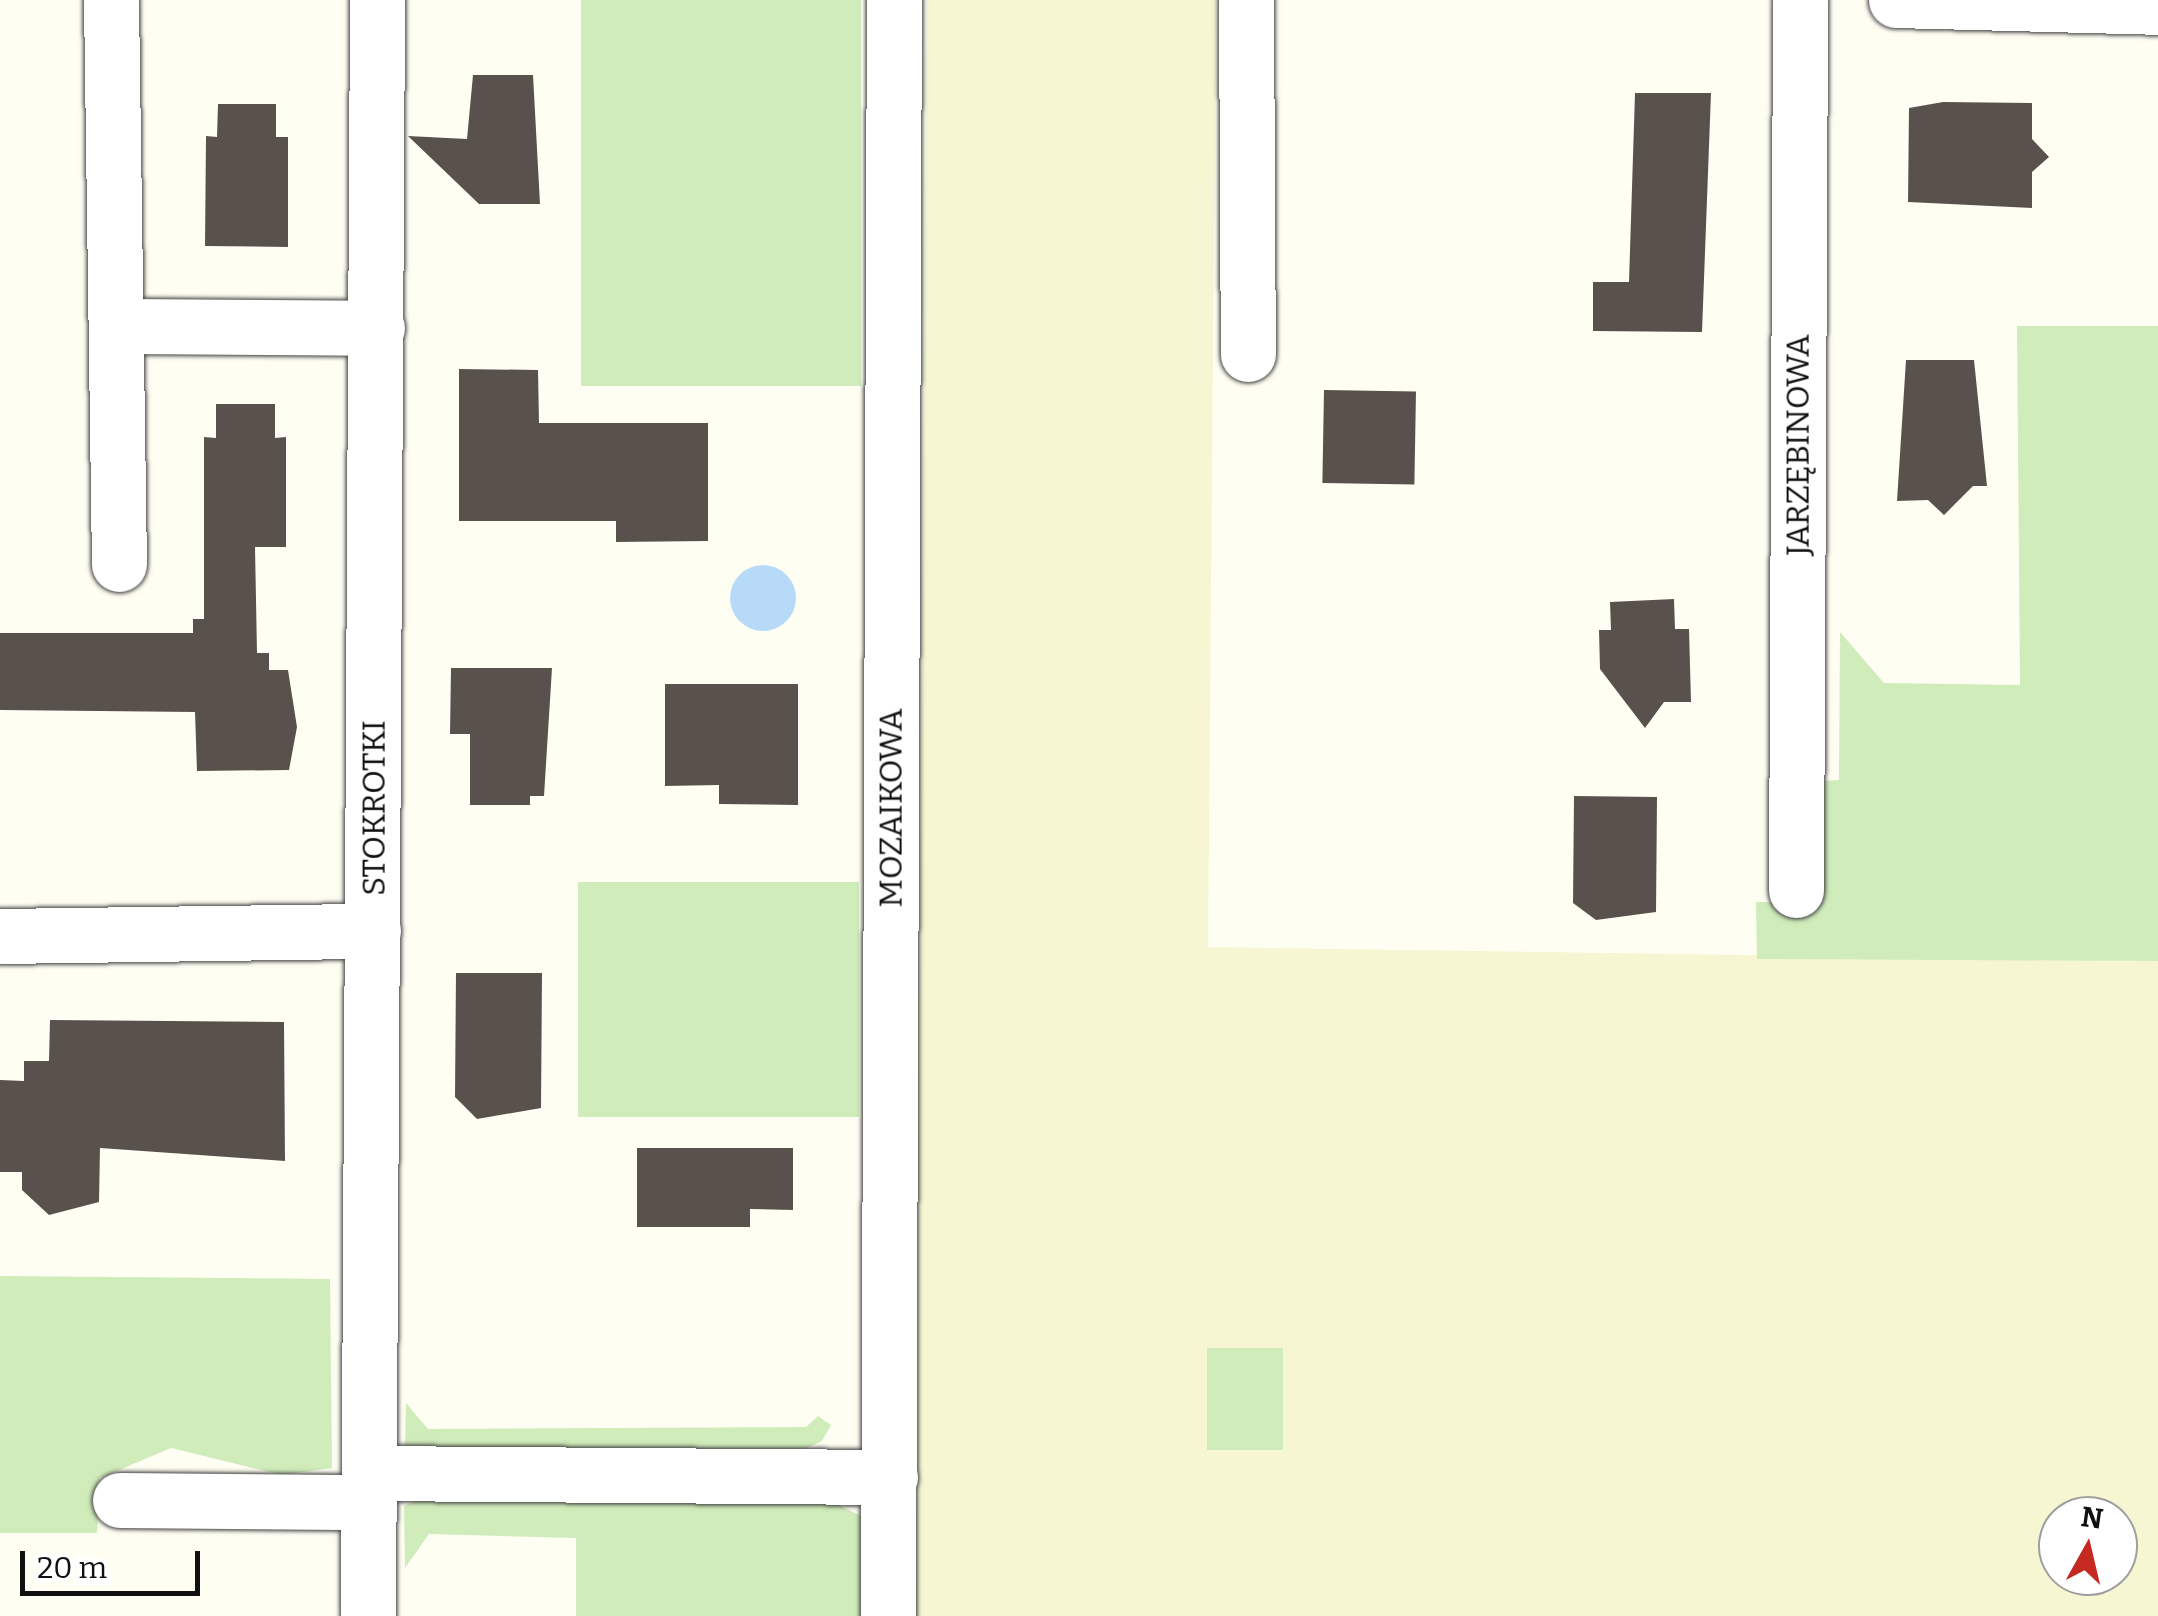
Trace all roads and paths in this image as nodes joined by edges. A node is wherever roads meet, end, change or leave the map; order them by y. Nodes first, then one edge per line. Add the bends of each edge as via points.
1 (111, 0) edge
2 (377, 0) edge
3 (894, 0) edge
4 (1246, 0) edge
5 (1800, 0) edge
6 (1896, 0) edge
7 (2158, 7) edge
8 (118, 326) junction
9 (377, 328) junction
10 (1248, 354) dead end
11 (119, 564) dead end
12 (1796, 890) dead end
13 (373, 932) junction
14 (0, 936) edge
15 (890, 1477) junction
16 (369, 1488) junction
17 (120, 1500) dead end
18 (368, 1616) edge
19 (888, 1616) edge

1 - 8 street
2 - 9 street, STOKROTKI
3 - 15 street, MOZAIKOWA
4 - 10 street
5 - 12 street, JARZĘBINOWA
6 - 7 street
8 - 9 street
8 - 11 street
9 - 13 street, STOKROTKI
13 - 14 street
13 - 16 street, STOKROTKI
15 - 16 street
15 - 19 street, MOZAIKOWA
16 - 17 street
16 - 18 street, STOKROTKI

